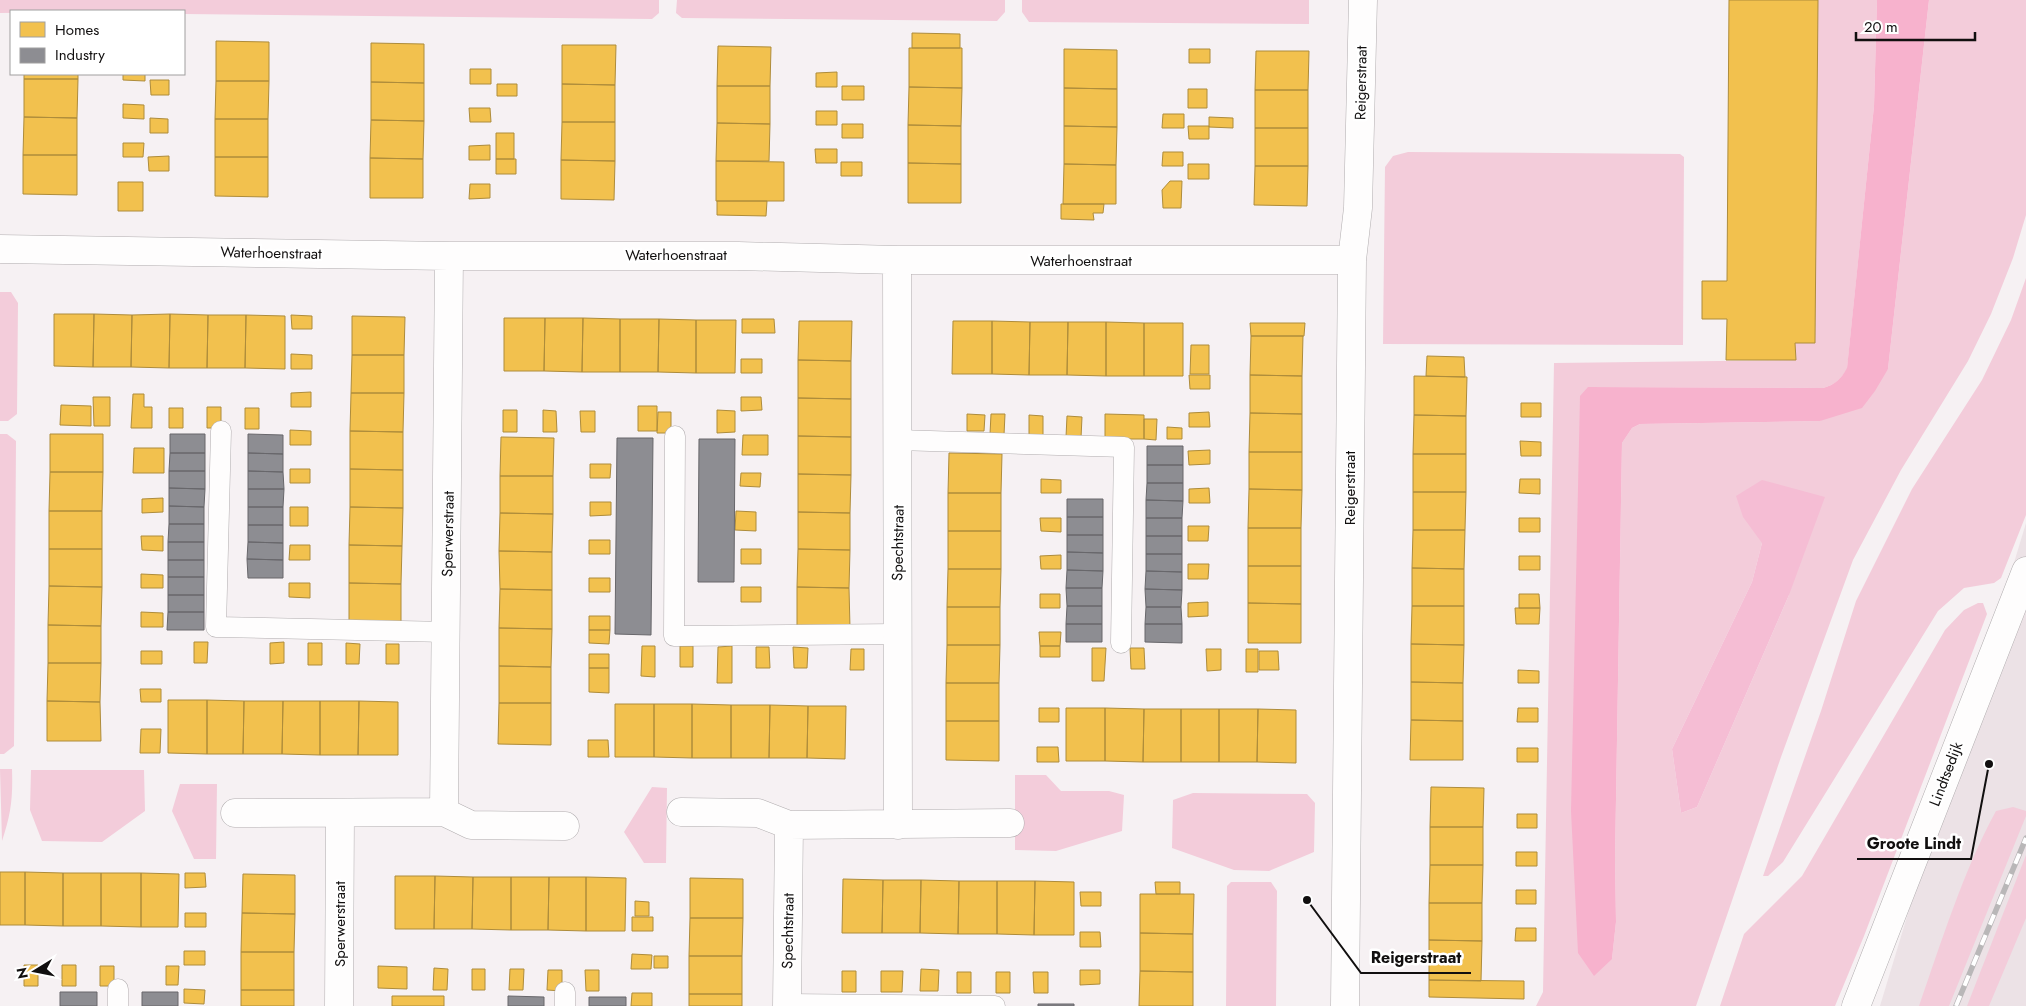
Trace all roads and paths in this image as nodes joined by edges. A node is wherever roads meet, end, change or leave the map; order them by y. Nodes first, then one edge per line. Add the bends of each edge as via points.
1 (1363, 0) edge
2 (0, 249) edge
3 (449, 256) junction
4 (897, 260) junction
5 (1352, 260) junction
6 (221, 431) dead end
7 (675, 436) dead end
8 (898, 440) junction
9 (2026, 571) edge
10 (447, 632) junction
11 (897, 634) junction
12 (1121, 643) dead end
13 (444, 812) junction
14 (681, 812) dead end
15 (235, 813) dead end
16 (340, 813) junction
17 (1010, 823) dead end
18 (789, 825) junction
19 (898, 825) junction
20 (565, 826) dead end
21 (787, 1005) edge
22 (339, 1006) edge
23 (995, 1006) edge
24 (1346, 1006) edge
25 (1856, 1006) edge

1 - 5 street, Reigerstraat via 1358,208
2 - 3 street, Waterhoenstraat
3 - 4 street, Waterhoenstraat via 730,256
3 - 10 street, Sperwerstraat
4 - 5 street, Waterhoenstraat
4 - 8 street, Spechtstraat
5 - 24 street, Reigerstraat
6 - 10 lane via 216,627
7 - 11 lane via 674,636
8 - 11 street, Spechtstraat
8 - 12 lane via 1124,448
9 - 25 street, Lindtsedijk
10 - 13 street, Sperwerstraat
11 - 19 street, Spechtstraat
13 - 16 street
13 - 20 street via 471,825
14 - 18 street via 758,813
15 - 16 street
16 - 22 street, Sperwerstraat
17 - 19 street
18 - 19 street
18 - 21 street, Spechtstraat
21 - 23 lane

